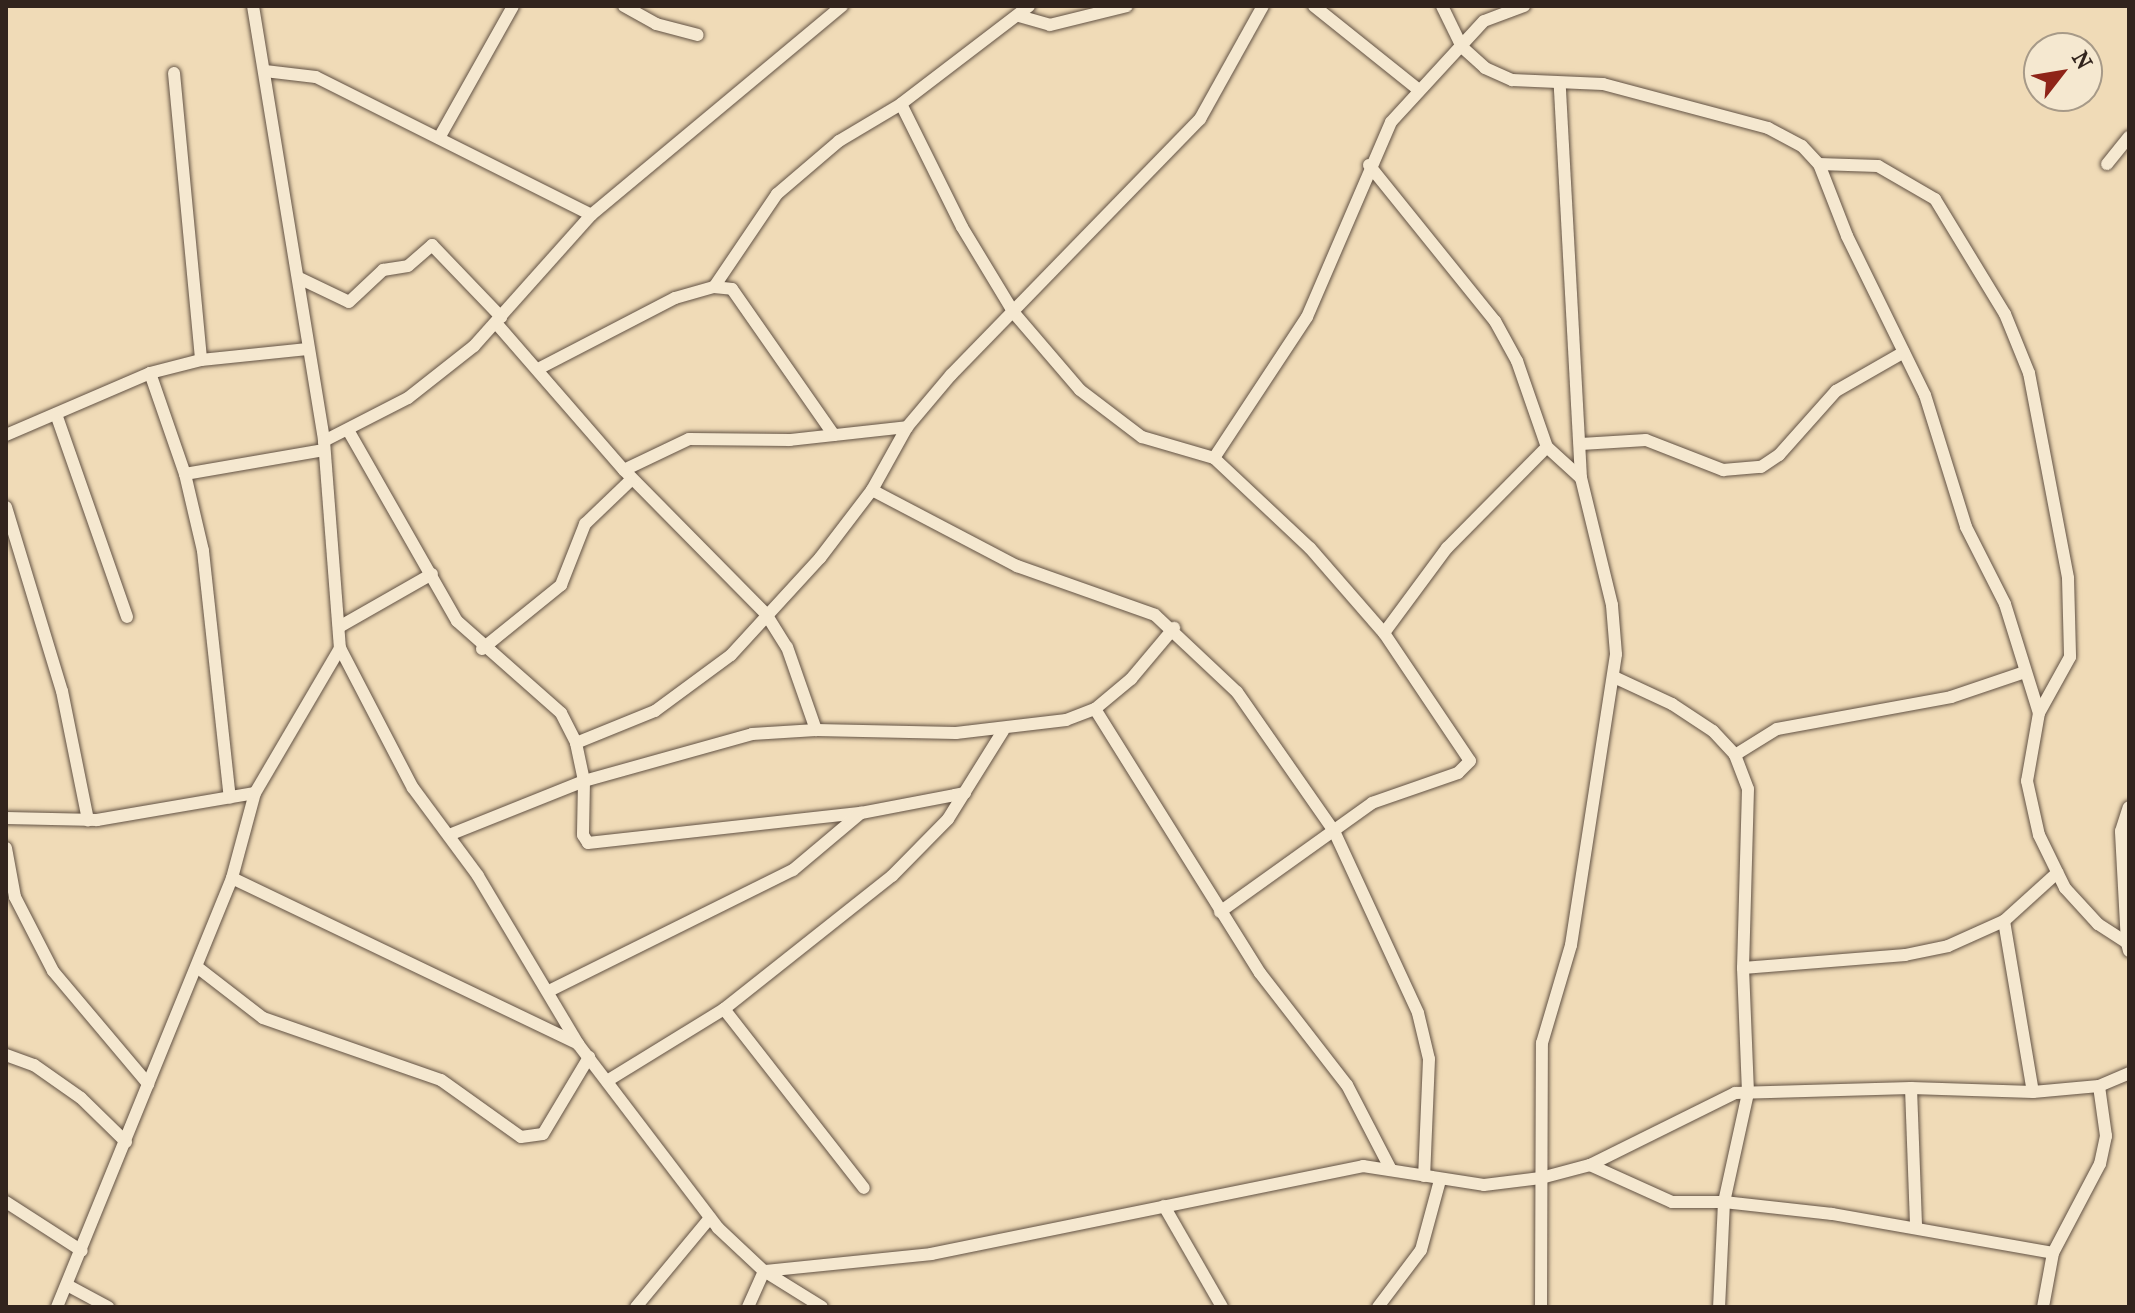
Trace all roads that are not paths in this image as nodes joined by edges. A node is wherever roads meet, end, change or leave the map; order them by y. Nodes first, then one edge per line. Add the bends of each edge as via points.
1 (253, 6) edge
2 (513, 6) edge
3 (624, 6) edge
4 (1127, 6) edge
5 (1263, 6) edge
6 (1314, 6) edge
7 (1442, 6) edge
8 (1524, 6) edge
9 (837, 7) edge
10 (1024, 11) edge
11 (698, 35) dead end
12 (1462, 47) junction
13 (265, 71) junction
14 (174, 73) dead end
15 (1560, 84) junction
16 (1419, 90) junction
17 (901, 104) junction
18 (2129, 137) edge
19 (439, 138) junction
20 (1819, 164) junction
21 (2107, 164) dead end
22 (1369, 165) junction
23 (591, 215) junction
24 (299, 278) junction
25 (714, 287) junction
26 (1014, 313) junction
27 (498, 320) junction
28 (307, 349) junction
29 (1904, 352) junction
30 (201, 360) junction
31 (538, 369) junction
32 (150, 373) junction
33 (56, 414) junction
34 (907, 427) junction
35 (348, 430) junction
36 (6, 435) edge
37 (834, 435) junction
38 (1581, 444) junction
39 (324, 446) junction
40 (1547, 447) junction
41 (1214, 458) junction
42 (185, 474) junction
43 (628, 474) junction
44 (1581, 478) junction
45 (872, 490) junction
46 (6, 507) edge
47 (432, 574) junction
48 (766, 614) junction
49 (127, 617) dead end
50 (339, 627) junction
51 (1174, 628) junction
52 (1384, 633) junction
53 (340, 648) junction
54 (482, 649) junction
55 (2025, 672) junction
56 (1614, 677) junction
57 (1095, 709) junction
58 (2039, 713) junction
59 (816, 730) junction
60 (1003, 731) junction
61 (576, 743) junction
62 (1735, 755) junction
63 (584, 781) junction
64 (255, 793) junction
65 (965, 793) junction
66 (230, 798) junction
67 (2129, 807) edge
68 (861, 813) junction
69 (6, 818) edge
70 (88, 820) junction
71 (1334, 831) junction
72 (449, 835) junction
73 (6, 848) edge
74 (2057, 873) junction
75 (232, 878) junction
76 (1220, 912) junction
77 (2004, 921) junction
78 (2128, 947) edge
79 (197, 967) junction
80 (1743, 968) junction
81 (549, 991) junction
82 (724, 1009) junction
83 (578, 1044) junction
84 (6, 1055) edge
85 (589, 1057) junction
86 (2129, 1073) edge
87 (607, 1081) junction
88 (148, 1084) junction
89 (2099, 1086) junction
90 (1911, 1088) junction
91 (2033, 1092) junction
92 (1748, 1093) junction
93 (126, 1142) junction
94 (1590, 1165) junction
95 (1390, 1168) junction
96 (1424, 1176) junction
97 (1541, 1178) junction
98 (1440, 1180) junction
99 (864, 1188) dead end
100 (6, 1202) edge
101 (1724, 1202) junction
102 (1164, 1206) junction
103 (710, 1218) junction
104 (1916, 1226) junction
105 (82, 1251) junction
106 (2053, 1253) junction
107 (764, 1271) junction
108 (67, 1285) junction
109 (57, 1307) edge
110 (108, 1307) edge
111 (636, 1307) edge
112 (748, 1307) edge
113 (822, 1307) edge
114 (1222, 1307) edge
115 (1378, 1307) edge
116 (1541, 1307) edge
117 (1719, 1307) edge
118 (2043, 1307) edge

1 - 13 street
2 - 19 street
3 - 11 street via 656,24
4 - 10 street via 1050,25
5 - 26 street via 1200,119
6 - 16 street
7 - 12 street
8 - 12 street via 1484,21
9 - 23 street
10 - 17 street
12 - 15 street via 1485,68 1512,80
12 - 16 street
13 - 19 street via 316,77
13 - 24 street
14 - 30 street
15 - 20 street via 1603,84 1768,128 1796,142
15 - 38 street
16 - 22 street via 1391,122
17 - 25 street via 839,141 777,194
17 - 26 street via 962,227
18 - 21 street
19 - 23 street
20 - 29 street
20 - 58 street via 1878,166 1900,174 1935,199 2005,314 2029,373 2069,590 2070,657
22 - 40 street via 1495,321 1517,361
22 - 41 street via 1307,317
23 - 27 street
24 - 27 street via 349,302 383,270 408,266 432,245
24 - 28 street
25 - 31 street via 675,298
25 - 37 street via 732,289 745,301
26 - 34 street
26 - 41 street via 1080,390 1122,425 1157,444
27 - 31 street
27 - 35 street via 421,390
28 - 30 street
28 - 39 street
29 - 38 street via 1836,391 1779,455 1761,467 1723,470 1646,440
29 - 55 street via 1925,395 1966,527 2005,604
30 - 32 street
31 - 43 street
32 - 33 street
32 - 42 street
33 - 36 street
33 - 49 street
34 - 37 street
34 - 45 street
35 - 39 street
35 - 47 street
37 - 43 street via 689,439
38 - 44 street
39 - 42 street
39 - 50 street
40 - 44 street
40 - 52 street via 1447,548
41 - 52 street via 1310,548
42 - 66 street via 207,574
43 - 48 street
43 - 54 street via 585,524 561,585
44 - 56 street via 1612,605
45 - 48 street via 820,558
45 - 51 street via 1017,566 1103,593
46 - 70 street via 62,691
47 - 50 street
47 - 54 street via 457,621
48 - 59 street via 787,647
48 - 61 street via 731,655 688,692
50 - 53 street
51 - 57 street via 1131,679
51 - 71 street via 1237,692
52 - 71 street via 1470,761 1458,773 1385,795
53 - 64 street
53 - 72 street via 413,788
54 - 61 street via 561,713
55 - 58 street
55 - 62 street via 1951,697 1777,729
56 - 62 street via 1672,704 1713,731
56 - 97 street via 1571,945 1542,1043
57 - 60 street via 1049,725
57 - 76 street
58 - 74 street via 2028,761 2028,798
59 - 60 street
59 - 63 street via 740,737
60 - 65 street
61 - 63 street
62 - 80 street via 1748,789
63 - 68 street via 583,835 588,843
63 - 72 street
64 - 66 street
64 - 75 street
65 - 68 street
65 - 82 street via 948,819 892,876
66 - 70 street
67 - 78 street via 2121,831
68 - 81 street via 793,870
69 - 70 street
71 - 76 street
71 - 96 street via 1383,927 1421,1025 1429,1059
72 - 81 street
73 - 88 street via 15,897 53,971
74 - 77 street
74 - 78 street via 2098,924
75 - 79 street
75 - 83 street
76 - 95 street via 1347,1085
77 - 80 street via 1961,942 1905,955
77 - 91 street
79 - 85 street via 263,1018 441,1080 530,1139 543,1134
79 - 88 street
80 - 92 street
81 - 83 street
82 - 87 street
82 - 99 street
83 - 85 street
84 - 93 street via 34,1065 81,1098
85 - 87 street
86 - 89 street
87 - 103 street
88 - 93 street
89 - 91 street
89 - 106 street via 2106,1136 2100,1164
90 - 91 street
90 - 92 street
90 - 104 street
92 - 94 street via 1727,1095
92 - 101 street
93 - 105 street
94 - 97 street
94 - 101 street via 1652,1197
95 - 96 street
95 - 102 street via 1363,1166
96 - 98 street
97 - 98 street via 1484,1185
97 - 116 street
98 - 115 street via 1421,1250
100 - 105 street
101 - 104 street
101 - 117 street
102 - 107 street via 931,1254
102 - 114 street
103 - 107 street
103 - 111 street
104 - 106 street
105 - 108 street
106 - 118 street
107 - 112 street
107 - 113 street
108 - 109 street
108 - 110 street

